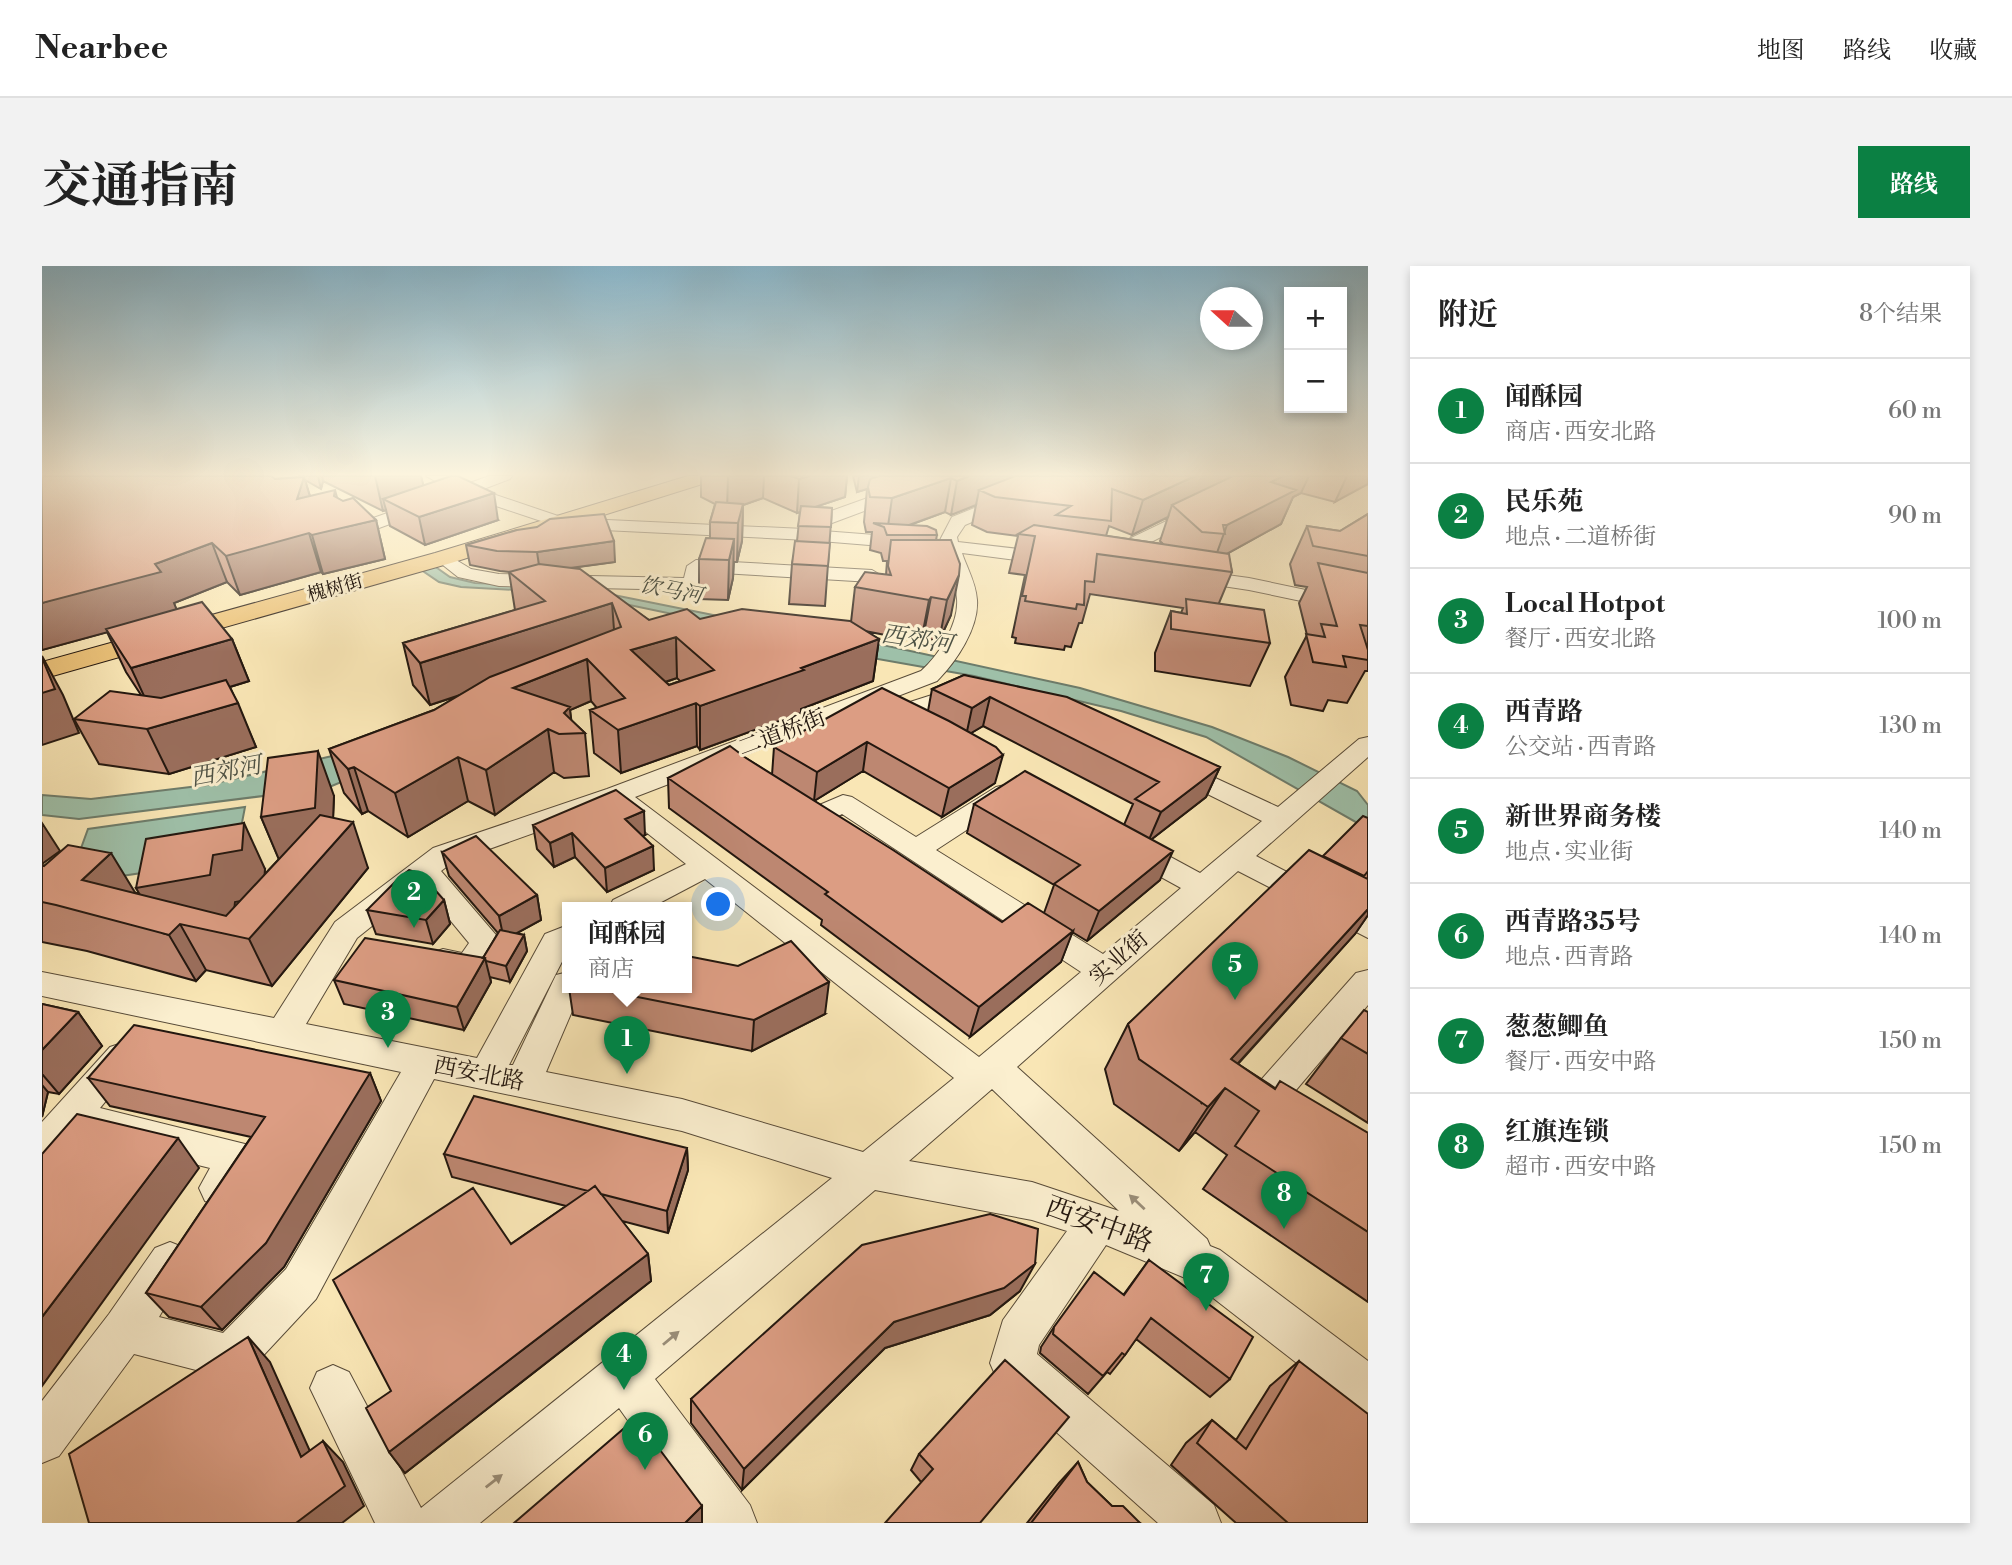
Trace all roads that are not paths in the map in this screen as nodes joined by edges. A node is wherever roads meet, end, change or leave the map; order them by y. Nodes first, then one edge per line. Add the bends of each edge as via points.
1 (497, 535) edge
2 (511, 535) edge
3 (705, 535) edge
4 (783, 535) edge
5 (865, 535) edge
6 (951, 535) edge
7 (1150, 535) edge
8 (871, 540) junction
9 (948, 542) junction
10 (1071, 556) edge
11 (443, 558) junction
12 (1132, 564) edge
13 (696, 568) junction
14 (895, 570) edge
15 (872, 579) junction
16 (1368, 599) edge
17 (1368, 609) edge
18 (42, 660) edge
19 (42, 671) edge
20 (869, 700) junction
21 (998, 703) edge
22 (896, 713) junction
23 (920, 726) edge
24 (1368, 744) edge
25 (1154, 759) edge
26 (1014, 783) edge
27 (775, 792) edge
28 (616, 796) junction
29 (1289, 813) junction
30 (1112, 838) edge
31 (916, 850) junction
32 (1236, 858) junction
33 (708, 866) junction
34 (424, 870) junction
35 (1202, 887) junction
36 (636, 902) edge
37 (1368, 927) edge
38 (562, 939) edge
39 (418, 956) edge
40 (1104, 971) junction
41 (42, 984) edge
42 (564, 993) edge
43 (1363, 995) edge
44 (164, 1009) junction
45 (282, 1034) junction
46 (425, 1063) junction
47 (986, 1073) junction
48 (486, 1075) junction
49 (523, 1083) junction
50 (81, 1120) junction
51 (1312, 1129) edge
52 (42, 1148) edge
53 (871, 1172) junction
54 (42, 1184) edge
55 (1098, 1222) junction
56 (1205, 1265) junction
57 (125, 1329) junction
58 (625, 1377) junction
59 (333, 1388) dead end
60 (1368, 1390) edge
61 (42, 1439) edge
62 (451, 1520) edge
63 (402, 1523) edge
64 (732, 1523) edge
65 (1196, 1523) edge

1 - 18 main road, 槐树街
2 - 11 main road, 槐树街
3 - 13 street
4 - 8 street
5 - 9 street
6 - 9 street
7 - 12 street via 1102,558
8 - 9 street
8 - 15 street
9 - 10 street
9 - 20 street, 二道桥街 via 951,570 968,603 948,652 929,676
11 - 13 street via 465,573 499,580 692,584
11 - 19 main road, 槐树街
13 - 15 street
14 - 15 street
16 - 17 street via 1249,574 1173,569
20 - 22 street
20 - 28 street, 二道桥街
21 - 22 street via 957,694
22 - 23 street
24 - 29 street, 实业街
25 - 29 street
26 - 31 street
27 - 31 street via 816,817 843,803
28 - 33 street
28 - 34 street, 二道桥街 via 443,855
29 - 32 street, 实业街
30 - 35 street
31 - 40 street
32 - 35 street, 实业街
32 - 37 street
33 - 36 street
33 - 47 street
34 - 39 street via 486,942 470,966
34 - 45 street, 二道桥街 via 346,930 352,943
35 - 40 street, 实业街
38 - 48 street via 556,942
40 - 47 street, 实业街
41 - 44 street, 西安北路
42 - 49 street
43 - 51 street via 1266,1100
44 - 45 street, 西安北路
44 - 50 street
45 - 46 street, 西安北路
46 - 48 street, 西安北路
46 - 57 street via 301,1284 231,1357
47 - 53 street, 实业街
56 -> 47 street
48 - 49 street, 西安北路
49 - 53 street, 西安北路 via 682,1115
50 - 52 street
50 - 54 street
50 - 57 street via 239,1158
53 - 55 street, 西安中路 via 1032,1201
58 -> 53 street, 实业街
55 - 56 street, 西安中路
55 - 65 street via 1019,1336 1013,1363
56 - 60 street, 西安中路
57 - 61 street
62 -> 58 street, 实业街
58 - 64 street
59 - 63 street

